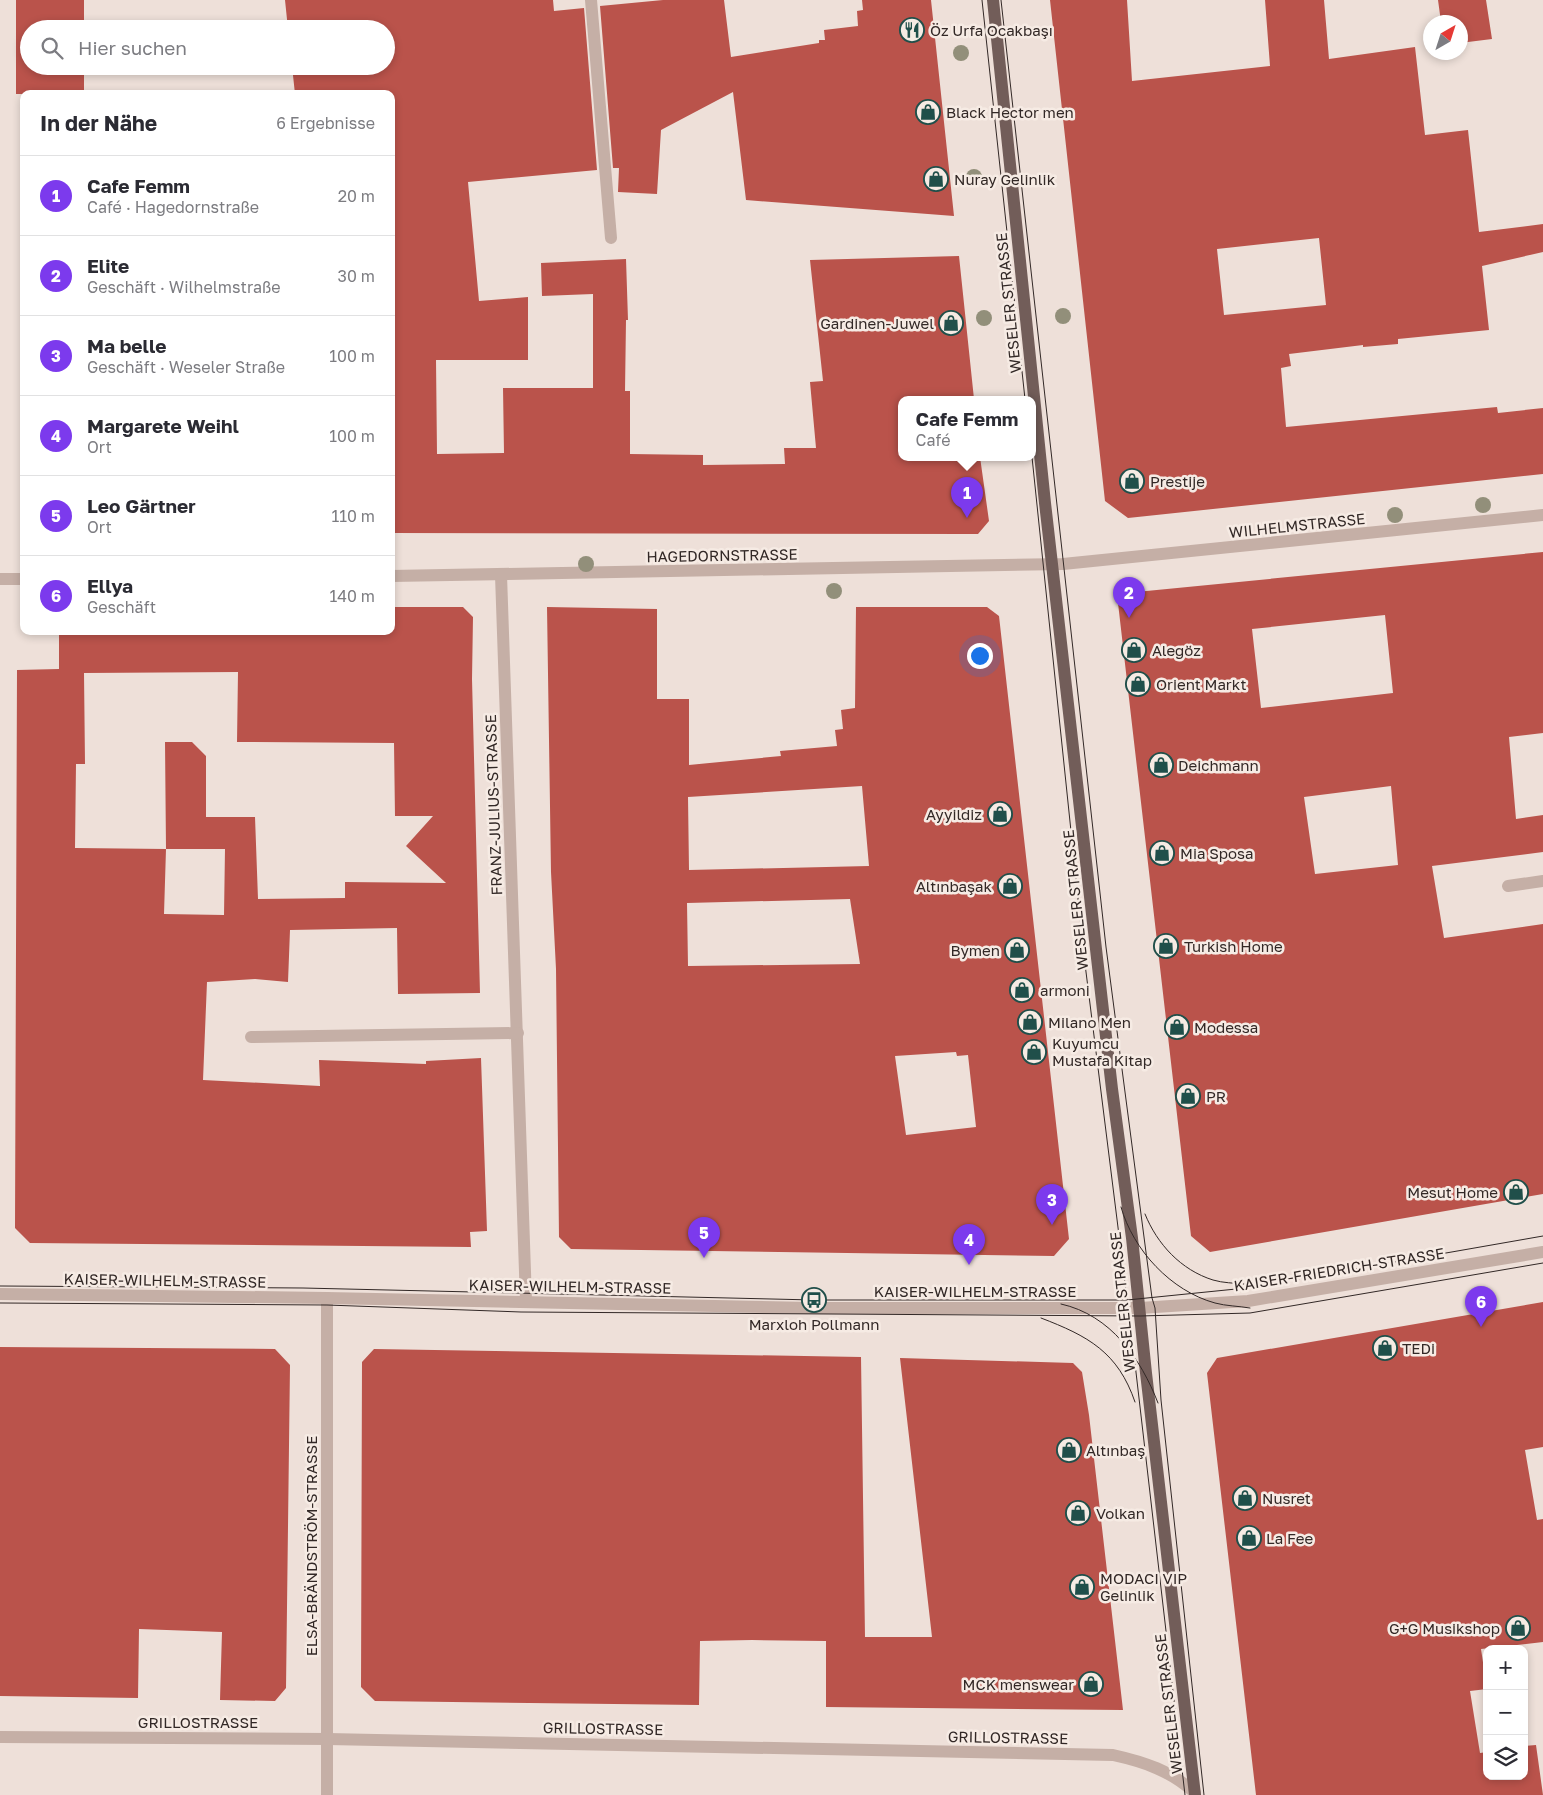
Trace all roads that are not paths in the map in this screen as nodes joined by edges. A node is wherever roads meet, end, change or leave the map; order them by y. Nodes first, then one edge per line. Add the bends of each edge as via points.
1 (591, 0) edge
2 (993, 0) edge
3 (611, 238) dead end
4 (1034, 396) edge
5 (1036, 416) edge
6 (1543, 515) edge
7 (1053, 564) junction
8 (501, 575) junction
9 (395, 576) edge
10 (0, 579) edge
11 (20, 579) edge
12 (1543, 881) edge
13 (1508, 886) dead end
14 (518, 1033) junction
15 (251, 1036) dead end
16 (1543, 1252) edge
17 (0, 1294) edge
18 (327, 1298) junction
19 (526, 1301) junction
20 (1140, 1308) junction
21 (0, 1737) edge
22 (328, 1739) junction
23 (1195, 1794) edge
24 (327, 1795) edge

1 - 3 street
2 - 4 main road, WESELER STRASSE
5 - 7 main road, WESELER STRASSE
6 - 7 street, WILHELMSTRASSE
7 - 8 street, HAGEDORNSTRASSE
7 - 20 main road, WESELER STRASSE
8 - 9 street, HAGEDORNSTRASSE
8 - 14 street, FRANZ-JULIUS-STRASSE
10 - 11 street
12 - 13 street
14 - 15 street
14 - 19 street, FRANZ-JULIUS-STRASSE
16 - 20 street, KAISER-FRIEDRICH-STRASSE via 1248,1301
17 - 18 street, KAISER-WILHELM-STRASSE
18 - 19 street, KAISER-WILHELM-STRASSE
18 - 22 street, ELSA-BRÄNDSTRÖM-STRASSE
19 - 20 street, KAISER-WILHELM-STRASSE via 811,1308
20 - 23 main road, WESELER STRASSE
21 - 22 street, GRILLOSTRASSE
22 - 23 street, GRILLOSTRASSE via 1113,1755 1171,1774
22 - 24 street, ELSA-BRÄNDSTRÖM-STRASSE

